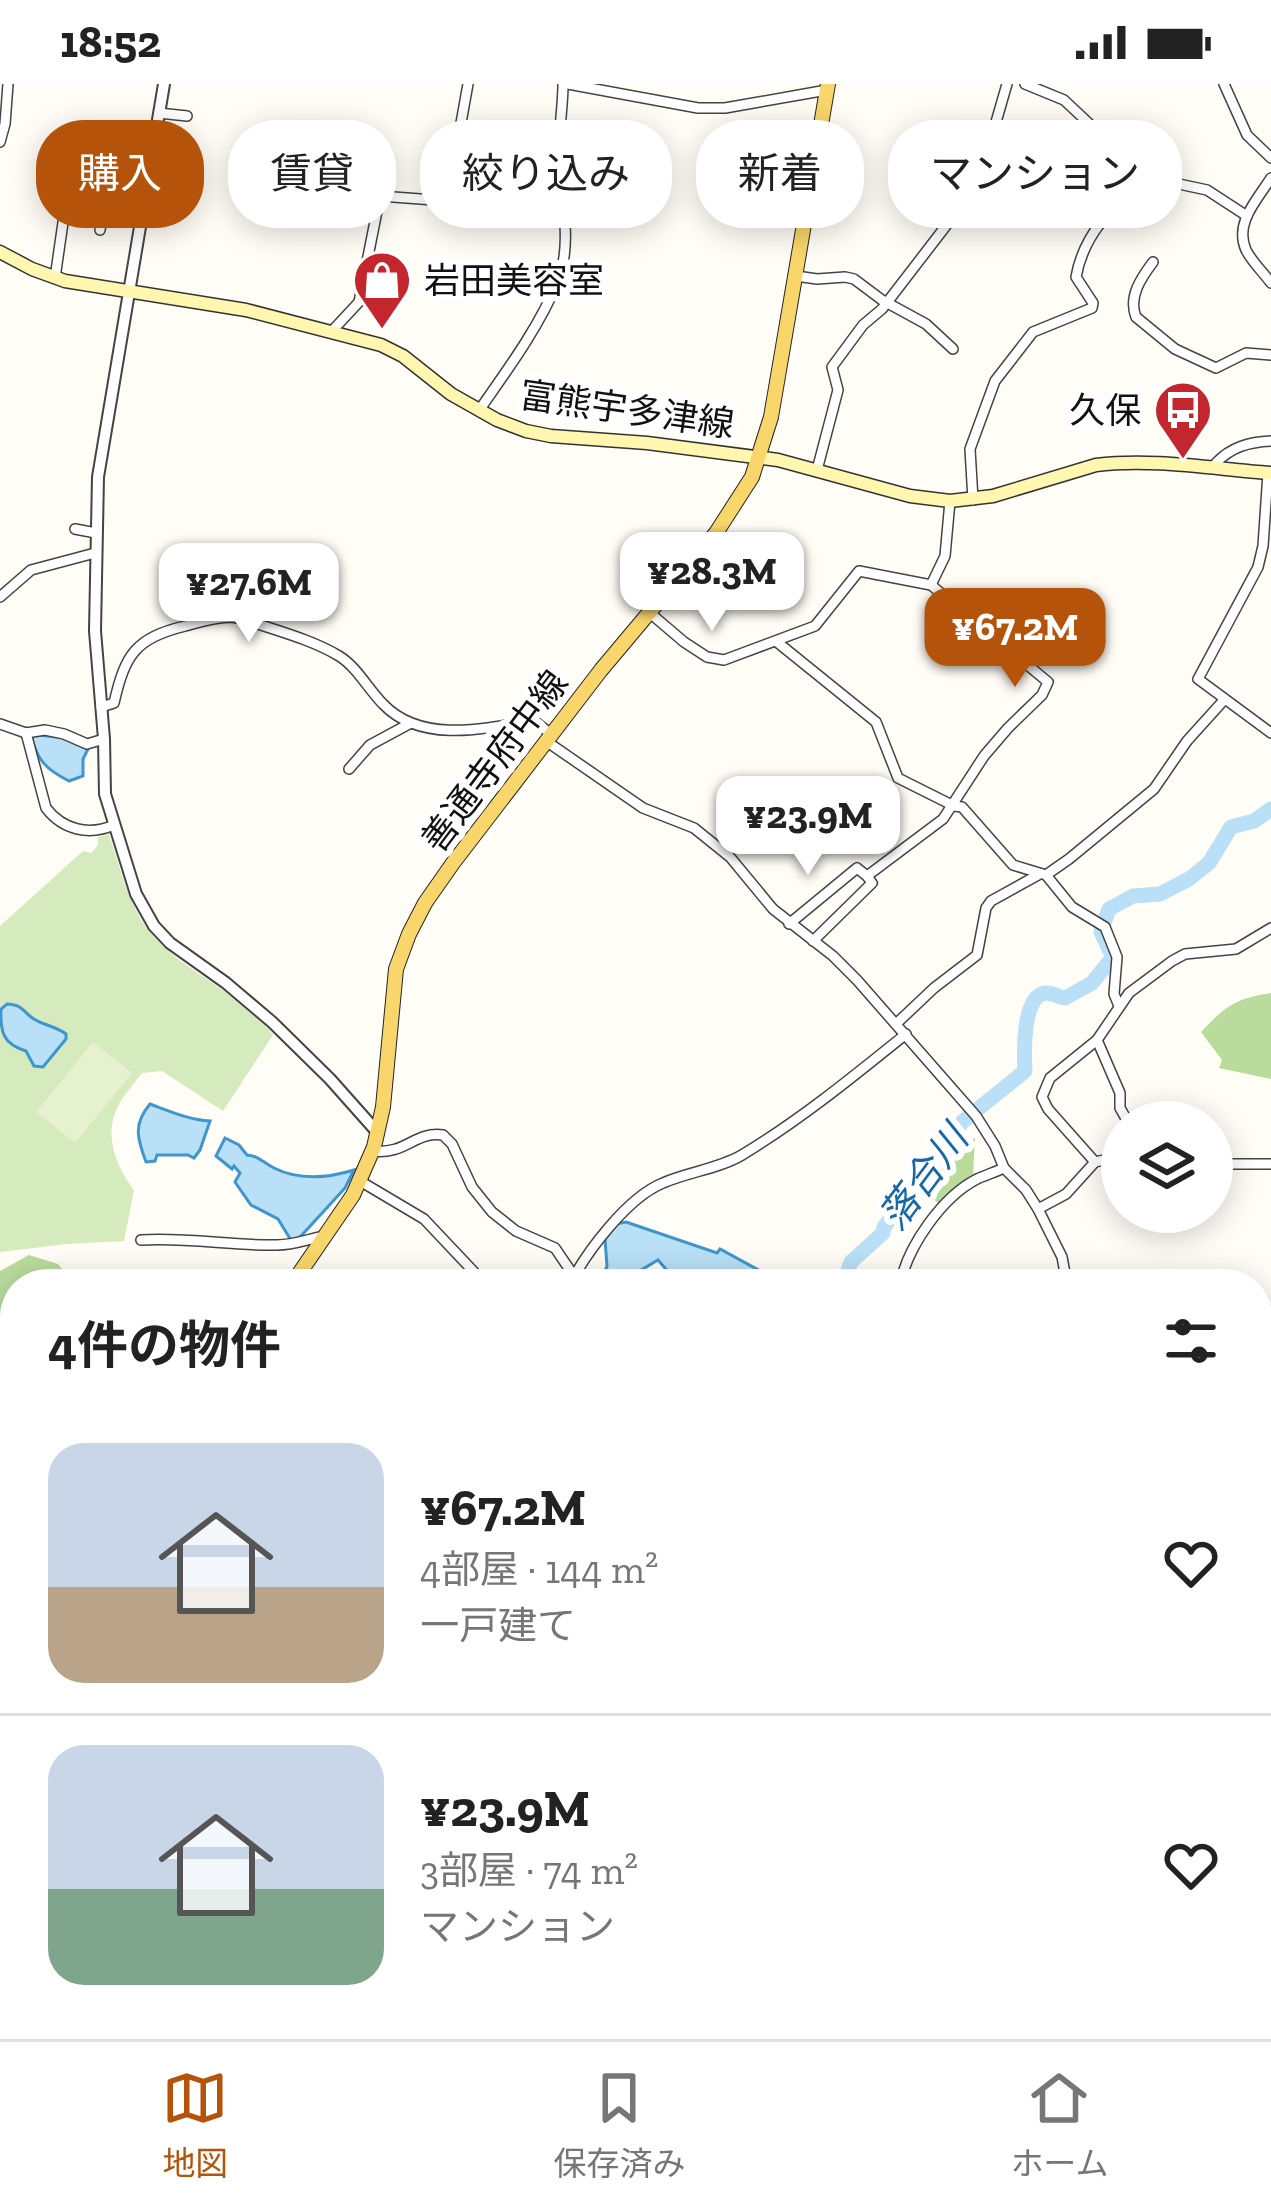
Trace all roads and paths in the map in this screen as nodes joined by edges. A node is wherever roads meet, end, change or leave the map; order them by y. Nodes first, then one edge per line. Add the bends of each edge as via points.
1 (8, 84) edge
2 (164, 84) edge
3 (469, 84) edge
4 (566, 84) edge
5 (1007, 84) edge
6 (1025, 84) edge
7 (1224, 84) edge
8 (828, 87) edge
9 (158, 113) junction
10 (187, 116) dead end
11 (157, 120) edge
12 (1085, 120) edge
13 (0, 142) edge
14 (1271, 158) edge
15 (1271, 178) edge
16 (1182, 185) edge
17 (1247, 216) junction
18 (63, 228) edge
19 (141, 228) edge
20 (1097, 228) edge
21 (0, 253) edge
22 (1153, 262) dead end
23 (796, 275) junction
24 (56, 278) junction
25 (1271, 283) edge
26 (131, 291) junction
27 (886, 302) junction
28 (332, 331) junction
29 (953, 349) dead end
30 (1271, 355) edge
31 (480, 410) junction
32 (105, 426) junction
33 (123, 429) dead end
34 (1271, 441) edge
35 (759, 458) junction
36 (1218, 469) junction
37 (817, 470) junction
38 (1269, 473) edge
39 (973, 500) junction
40 (950, 501) junction
41 (75, 529) dead end
42 (96, 533) junction
43 (95, 553) junction
44 (931, 585) junction
45 (0, 597) edge
46 (650, 613) junction
47 (777, 642) junction
48 (1224, 700) junction
49 (101, 707) junction
50 (0, 724) edge
51 (409, 724) junction
52 (26, 733) junction
53 (1271, 733) edge
54 (549, 738) junction
55 (104, 739) junction
56 (349, 769) dead end
57 (953, 806) junction
58 (114, 825) junction
59 (1042, 875) junction
60 (867, 876) junction
61 (789, 924) junction
62 (1271, 928) edge
63 (813, 941) junction
64 (1119, 1006) junction
65 (896, 1023) junction
66 (906, 1034) junction
67 (1096, 1040) junction
68 (1120, 1101) edge
69 (378, 1133) junction
70 (373, 1151) junction
71 (1101, 1161) edge
72 (1095, 1162) junction
73 (1233, 1164) edge
74 (1271, 1164) edge
75 (1004, 1168) junction
76 (360, 1181) junction
77 (1038, 1209) junction
78 (325, 1236) junction
79 (141, 1240) dead end
80 (302, 1269) edge
81 (471, 1269) edge
82 (566, 1269) edge
83 (580, 1269) edge
84 (904, 1269) edge
85 (1064, 1269) edge

1 - 13 street
2 - 9 street
3 - 28 street via 447,200 380,196 359,302
4 - 8 street via 711,108
4 - 31 street via 559,279
5 - 27 street via 952,218
6 - 12 street via 1064,100
7 - 14 street via 1247,135
8 - 23 main road, 善通寺府中線
9 - 10 street
9 - 11 street
15 - 17 street
16 - 17 street via 1207,190
17 - 25 street via 1246,249
18 - 24 street
19 - 26 street
20 - 39 street via 1076,277 1092,308 1033,332 994,381 970,449
21 - 24 main road, 富熊宇多津線
22 - 30 street via 1138,282 1133,310 1175,350 1216,368 1246,352
23 - 27 street via 854,279
23 - 35 main road, 善通寺府中線
24 - 26 main road, 富熊宇多津線
26 - 28 main road, 富熊宇多津線
26 - 32 street
27 - 29 street
27 - 37 street via 832,368 838,390
28 - 31 main road, 富熊宇多津線 via 393,350
31 - 35 main road, 富熊宇多津線 via 551,436
32 - 33 street
32 - 42 street
34 - 36 street via 1242,445 1220,458
35 - 37 main road, 富熊宇多津線
35 - 46 main road, 善通寺府中線 via 730,515
36 - 38 main road, 富熊宇多津線
36 - 39 main road, 富熊宇多津線 via 1096,465
37 - 40 main road, 富熊宇多津線
38 - 48 street via 1258,567 1198,679
39 - 40 main road, 富熊宇多津線
40 - 44 street via 945,556
41 - 42 street
42 - 43 street
43 - 45 street via 31,570
43 - 49 street
44 - 47 street via 859,571 815,626
44 - 57 street via 1048,682
46 - 47 street via 716,661
46 - 54 main road, 善通寺府中線
47 - 57 street via 876,722 898,778
48 - 53 street
48 - 59 street via 1154,789
49 - 51 street via 114,703 125,663 148,638 232,616 338,655
49 - 55 street
50 - 52 street
51 - 54 street via 475,730 533,720
51 - 56 street via 370,745
52 - 55 street via 45,730 87,744
52 - 58 street via 50,815 85,832
54 - 61 street via 644,808 694,828
54 - 69 main road, 善通寺府中線 via 437,885 401,952
55 - 58 street via 104,794
57 - 59 street via 1012,865
57 - 60 street
58 - 69 street via 142,907 162,935 272,1022
59 - 64 street via 1103,925 1117,957
59 - 65 street via 991,901 977,955
60 - 61 street via 857,868
60 - 63 street via 872,883
61 - 63 street
62 - 64 street via 1236,949 1185,954
63 - 65 street
64 - 67 street
65 - 66 street
66 - 75 street via 976,1116
66 - 83 street via 735,1159 641,1195
67 - 68 street
67 - 72 street via 1050,1078 1042,1097
69 - 70 main road, 善通寺府中線
70 - 76 main road, 善通寺府中線
70 - 82 street via 443,1135 492,1212 555,1248
71 - 72 street
72 - 77 street via 1066,1194
73 - 74 street
75 - 77 street
75 - 84 street via 938,1213
76 - 78 main road, 善通寺府中線
76 - 81 street via 424,1219
77 - 85 street
78 - 79 street via 274,1246
78 - 80 main road, 善通寺府中線

